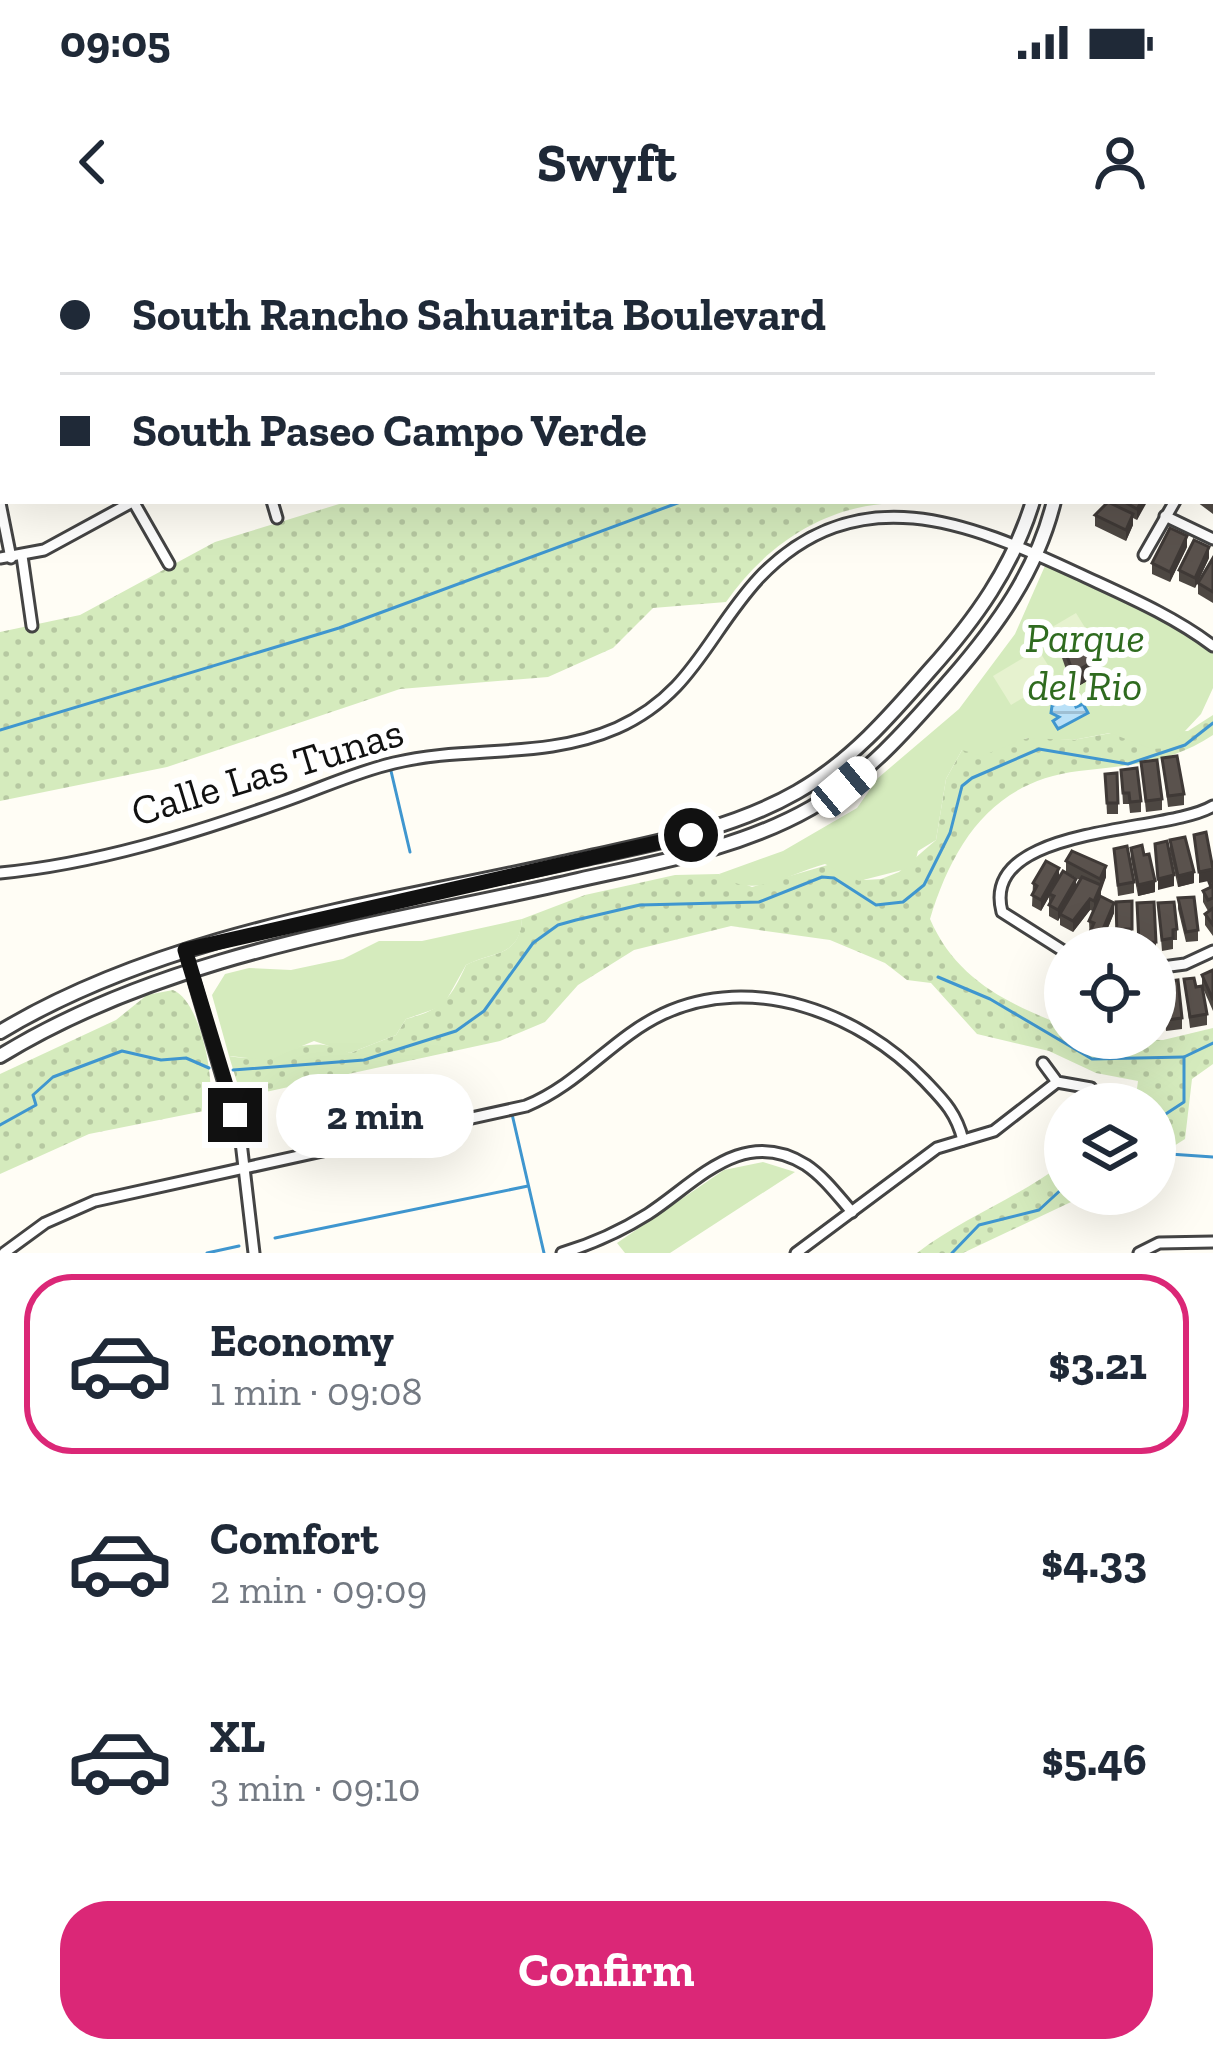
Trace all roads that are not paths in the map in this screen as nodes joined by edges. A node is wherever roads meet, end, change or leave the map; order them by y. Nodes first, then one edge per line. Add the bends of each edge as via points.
1 (0, 504) edge
2 (129, 504) edge
3 (136, 504) edge
4 (273, 504) edge
5 (1032, 504) edge
6 (1053, 504) edge
7 (1173, 504) edge
8 (1166, 515) junction
9 (277, 518) dead end
10 (1213, 539) edge
11 (1016, 545) junction
12 (1036, 554) junction
13 (1144, 555) dead end
14 (11, 558) edge
15 (169, 564) dead end
16 (32, 626) dead end
17 (1213, 646) edge
18 (1213, 806) edge
19 (0, 873) edge
20 (1044, 940) edge
21 (185, 950) junction
22 (1213, 951) edge
23 (1176, 965) edge
24 (191, 968) junction
25 (0, 1032) edge
26 (0, 1056) edge
27 (1043, 1063) dead end
28 (1057, 1082) junction
29 (1062, 1083) edge
30 (963, 1140) junction
31 (244, 1168) junction
32 (852, 1212) junction
33 (1213, 1242) edge
34 (4, 1253) edge
35 (254, 1253) edge
36 (562, 1253) edge
37 (796, 1253) edge
38 (1139, 1253) edge

1 - 14 street
2 - 14 street via 67,540
3 - 15 street
4 - 9 street
5 - 11 street
6 - 12 street
7 - 8 street
8 - 10 street
8 - 13 street
11 - 12 street, Calle Las Tunas
11 - 19 street, Calle Las Tunas via 923,517 854,522 773,564 692,673 603,734 538,750 411,759 137,846
11 - 21 street via 968,627 875,732 773,805 691,835
12 - 17 street, Calle Las Tunas
12 - 24 street via 997,624 894,742 844,787 771,828 714,849
14 - 16 street
18 - 20 street via 1185,820 1058,839 1033,852 999,900 1011,920
21 - 24 street
21 - 25 street via 88,986
22 - 23 street
24 - 26 street via 84,1010
24 - 31 street
27 - 28 street
28 - 29 street
28 - 30 street via 994,1131
30 - 31 street via 954,1111 890,1048 790,1003 736,996 652,1019 573,1083 526,1106
30 - 32 street via 937,1148
31 - 34 street via 95,1201 45,1222
31 - 35 street
32 - 36 street via 792,1158 736,1155 714,1162 618,1231
32 - 37 street
33 - 38 street

